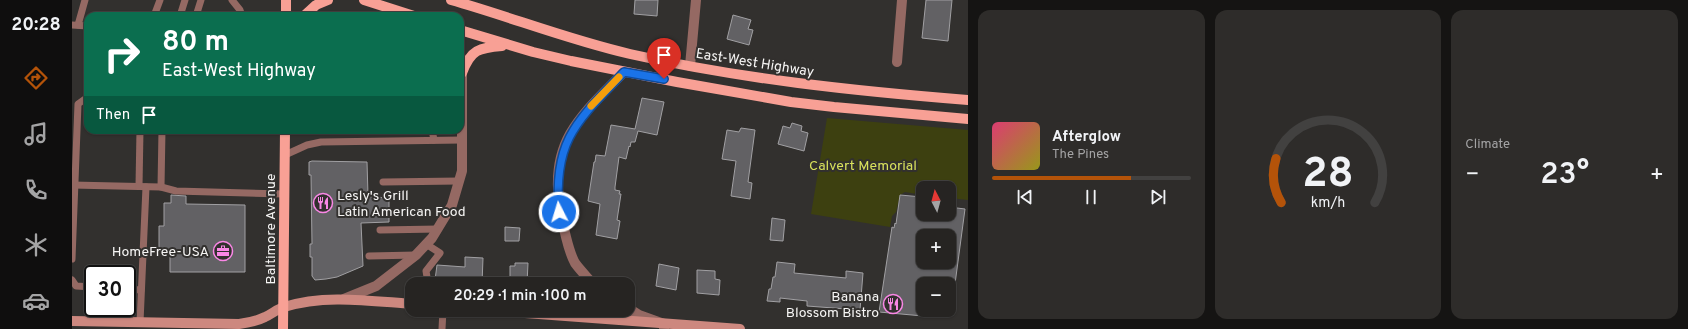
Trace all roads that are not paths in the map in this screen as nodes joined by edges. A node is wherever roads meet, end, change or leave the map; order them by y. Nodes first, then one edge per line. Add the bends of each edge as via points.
1 (86, 0) edge
2 (160, 0) edge
3 (185, 0) edge
4 (201, 0) edge
5 (232, 0) edge
6 (286, 0) edge
7 (328, 0) edge
8 (364, 0) edge
9 (451, 0) edge
10 (696, 0) edge
11 (902, 0) edge
12 (480, 4) edge
13 (156, 12) edge
14 (181, 12) edge
15 (197, 12) edge
16 (240, 12) edge
17 (286, 12) edge
18 (308, 12) edge
19 (402, 12) edge
20 (75, 25) edge
21 (464, 31) edge
22 (509, 45) junction
23 (897, 62) dead end
24 (690, 66) junction
25 (464, 69) edge
26 (624, 72) junction
27 (84, 100) edge
28 (968, 100) edge
29 (968, 119) edge
30 (140, 134) edge
31 (162, 134) edge
32 (285, 134) edge
33 (433, 134) edge
34 (462, 134) edge
35 (434, 140) junction
36 (462, 140) junction
37 (285, 155) junction
38 (460, 181) junction
39 (383, 182) dead end
40 (73, 185) edge
41 (143, 186) junction
42 (161, 187) junction
43 (284, 194) junction
44 (438, 229) junction
45 (380, 230) dead end
46 (426, 244) junction
47 (416, 255) junction
48 (369, 256) dead end
49 (72, 259) edge
50 (427, 277) edge
51 (587, 277) edge
52 (72, 280) edge
53 (84, 286) edge
54 (136, 290) edge
55 (141, 290) junction
56 (344, 299) junction
57 (405, 303) edge
58 (284, 307) junction
59 (635, 312) edge
60 (443, 317) edge
61 (559, 317) edge
62 (73, 324) edge
63 (136, 324) edge
64 (157, 326) edge
65 (664, 327) edge
66 (283, 329) edge
67 (442, 329) edge
68 (740, 329) edge

1 - 20 lane
2 - 13 lane
3 - 14 lane
4 - 15 lane
5 - 16 lane
6 - 17 main road
7 - 18 main road
8 - 19 main road
9 - 12 main road, East-West Highway
10 - 24 street
11 - 23 street
12 - 24 main road, East-West Highway via 584,43
21 - 22 main road
22 - 25 main road via 478,49 471,55
22 - 26 main road
24 - 28 main road, East-West Highway via 843,89
26 - 29 main road via 791,102
26 - 51 street via 583,115 570,135 563,152 558,177 559,212 567,241 575,262
27 - 40 lane via 78,104
30 - 41 lane
31 - 42 lane
32 - 37 main road, Baltimore Avenue
33 - 35 lane
34 - 36 street
35 - 36 lane
35 - 37 lane via 321,142
36 - 38 street
37 - 43 main road, Baltimore Avenue
38 - 39 lane
38 - 44 street via 452,205
40 - 41 lane
40 - 49 lane
41 - 42 lane
41 - 55 lane
42 - 43 lane via 176,191
43 - 58 main road, Baltimore Avenue
44 - 45 lane
44 - 46 street
46 - 47 street
46 - 50 lane via 440,253 426,271
47 - 48 lane
47 - 56 street via 376,286
52 - 53 lane via 76,286
54 - 55 lane
55 - 63 lane
56 - 57 street
56 - 58 street
58 - 64 street via 252,322
58 - 66 main road, Baltimore Avenue
59 - 65 street
60 - 67 lane
61 - 65 street
62 - 63 street
63 - 64 street
65 - 68 street

